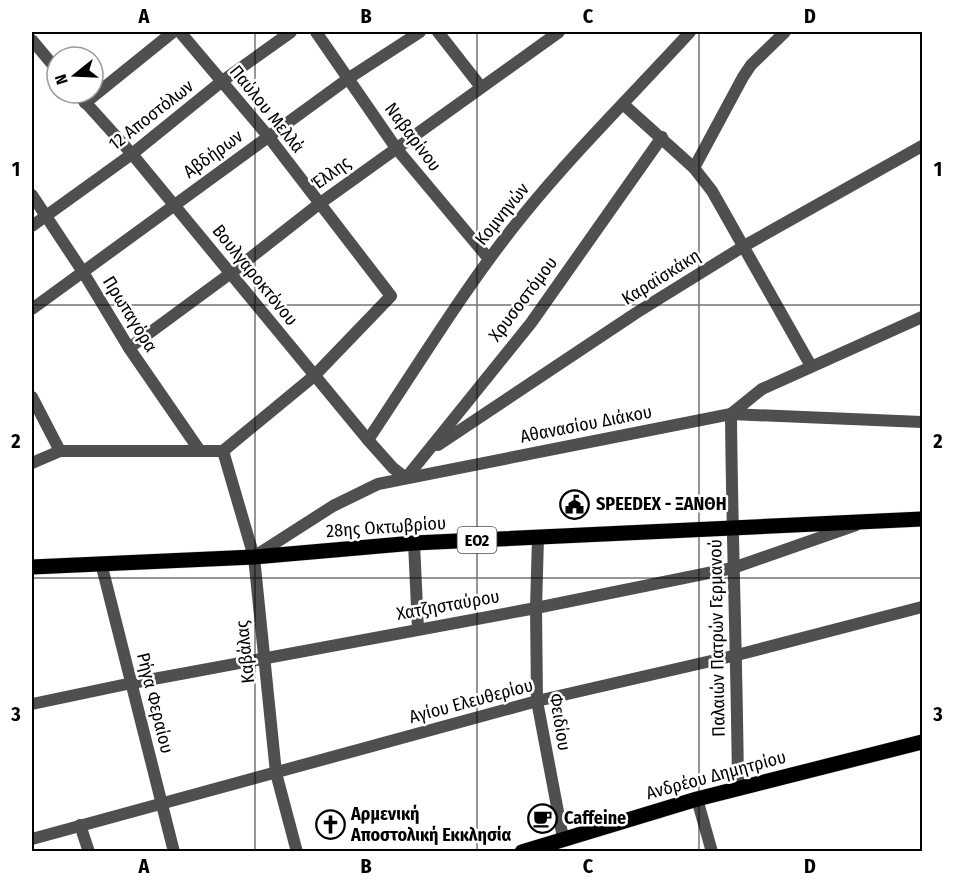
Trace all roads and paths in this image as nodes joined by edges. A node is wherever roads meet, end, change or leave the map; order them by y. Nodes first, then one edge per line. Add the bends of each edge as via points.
1 (173, 32) edge
2 (180, 32) edge
3 (291, 32) edge
4 (316, 32) edge
5 (420, 32) edge
6 (438, 32) edge
7 (559, 32) edge
8 (690, 32) edge
9 (785, 32) edge
10 (544, 36) edge
11 (32, 40) edge
12 (45, 56) edge
13 (349, 78) junction
14 (221, 82) junction
15 (105, 87) edge
16 (481, 87) junction
17 (623, 104) junction
18 (87, 105) edge
19 (268, 136) junction
20 (662, 137) junction
21 (922, 146) edge
22 (396, 148) junction
23 (132, 154) junction
24 (694, 168) junction
25 (32, 195) edge
26 (319, 204) junction
27 (174, 205) junction
28 (46, 215) junction
29 (32, 226) edge
30 (744, 246) junction
31 (489, 259) junction
32 (83, 272) junction
33 (231, 273) junction
34 (32, 309) edge
35 (922, 317) edge
36 (129, 348) junction
37 (811, 366) junction
38 (314, 376) junction
39 (32, 397) edge
40 (731, 414) junction
41 (922, 422) edge
42 (368, 440) junction
43 (60, 451) junction
44 (200, 451) junction
45 (224, 451) junction
46 (427, 452) junction
47 (32, 463) edge
48 (406, 478) junction
49 (922, 519) edge
50 (865, 522) junction
51 (732, 529) junction
52 (538, 538) junction
53 (414, 543) junction
54 (254, 557) junction
55 (101, 563) junction
56 (32, 567) edge
57 (733, 568) junction
58 (922, 607) edge
59 (536, 608) junction
60 (418, 629) junction
61 (737, 655) junction
62 (264, 659) junction
63 (132, 683) junction
64 (537, 701) junction
65 (32, 704) edge
66 (922, 742) edge
67 (276, 773) junction
68 (738, 789) junction
69 (697, 799) junction
70 (161, 803) junction
71 (80, 825) junction
72 (563, 838) junction
73 (32, 839) edge
74 (89, 852) edge
75 (174, 852) edge
76 (297, 852) edge
77 (522, 852) edge
78 (712, 852) edge

1 - 15 street
2 - 14 street, Παύλου Μελλά
3 - 14 street, 12 Αποστόλων
4 - 13 street, Ναβαρίνου
5 - 13 street, Αβδήρων
6 - 16 street
7 - 10 street, Έλλης
8 - 17 street, Κομνηνών
9 - 24 street via 751,65
10 - 16 street, Έλλης
11 - 12 street
13 - 19 street, Αβδήρων
13 - 22 street, Ναβαρίνου
14 - 19 street, Παύλου Μελλά
14 - 23 street, 12 Αποστόλων
16 - 22 street, Έλλης
17 - 20 street
17 - 31 street, Κομνηνών
18 - 23 street, Βουλγαροκτόνου
19 - 26 street, Παύλου Μελλά
19 - 27 street, Αβδήρων
20 - 24 street
20 - 46 street, Χρυσοστόμου via 531,323
21 - 30 street, Καραϊσκάκη
22 - 26 street, Έλλης
22 - 31 street, Ναβαρίνου
23 - 27 street, Βουλγαροκτόνου
23 - 28 street, 12 Αποστόλων
24 - 30 street
25 - 28 street, Πρωταγόρα
26 - 33 street, Έλλης
26 - 38 street, Παύλου Μελλά via 391,296
27 - 32 street, Αβδήρων
27 - 33 street, Βουλγαροκτόνου
28 - 29 street, 12 Αποστόλων
28 - 32 street, Πρωταγόρα
30 - 37 street
30 - 46 street, Καραϊσκάκη
31 - 42 street, Κομνηνών
32 - 34 street, Αβδήρων
32 - 36 street, Πρωταγόρα
33 - 36 street, Έλλης
33 - 38 street, Βουλγαροκτόνου
35 - 37 street, Αθανασίου Διάκου
36 - 44 street, Πρωταγόρα
37 - 40 street, Αθανασίου Διάκου via 762,389
38 - 42 street, Βουλγαροκτόνου
38 - 45 street
39 - 43 street
40 - 41 street
40 - 48 street, Αθανασίου Διάκου
40 - 51 street, Παλαιών Πατρών Γερμανού
42 - 48 street, Βουλγαροκτόνου
43 - 44 street
43 - 47 street
44 - 45 street
45 - 54 street, Καβάλας
46 - 48 street, Χρυσοστόμου
48 - 54 street, Αθανασίου Διάκου via 366,488
49 - 50 main road, 28ης Οκτωβρίου / ΕΟ2
50 - 51 main road, 28ης Οκτωβρίου / ΕΟ2
50 - 57 street, Χατζησταύρου
51 - 52 main road, 28ης Οκτωβρίου / ΕΟ2
51 - 57 street, Παλαιών Πατρών Γερμανού
52 - 53 main road, 28ης Οκτωβρίου / ΕΟ2
52 - 59 street, Φειδίου
53 - 54 main road, 28ης Οκτωβρίου / ΕΟ2
53 - 60 street
54 - 55 main road, 28ης Οκτωβρίου / ΕΟ2
54 - 62 street, Καβάλας
55 - 56 main road, 28ης Οκτωβρίου / ΕΟ2
55 - 63 street, Ρήγα Φεραίου
57 - 59 street, Χατζησταύρου
57 - 61 street, Παλαιών Πατρών Γερμανού
58 - 61 street, Αγίου Ελευθερίου
59 - 60 street, Χατζησταύρου
59 - 64 street, Φειδίου
60 - 62 street, Χατζησταύρου
61 - 64 street, Αγίου Ελευθερίου
61 - 68 street, Παλαιών Πατρών Γερμανού
62 - 63 street, Χατζησταύρου
62 - 67 street, Καβάλας
63 - 65 street, Χατζησταύρου
63 - 70 street, Ρήγα Φεραίου
64 - 67 street, Αγίου Ελευθερίου
64 - 72 street, Φειδίου
66 - 68 main road, Ανδρέου Δημητρίου
67 - 70 street, Αγίου Ελευθερίου
67 - 76 street, Καβάλας
68 - 69 main road, Ανδρέου Δημητρίου
69 - 72 main road, Ανδρέου Δημητρίου
69 - 78 street
70 - 71 street, Αγίου Ελευθερίου
70 - 75 street, Ρήγα Φεραίου
71 - 73 street, Αγίου Ελευθερίου
71 - 74 street
72 - 77 main road, Ανδρέου Δημητρίου

